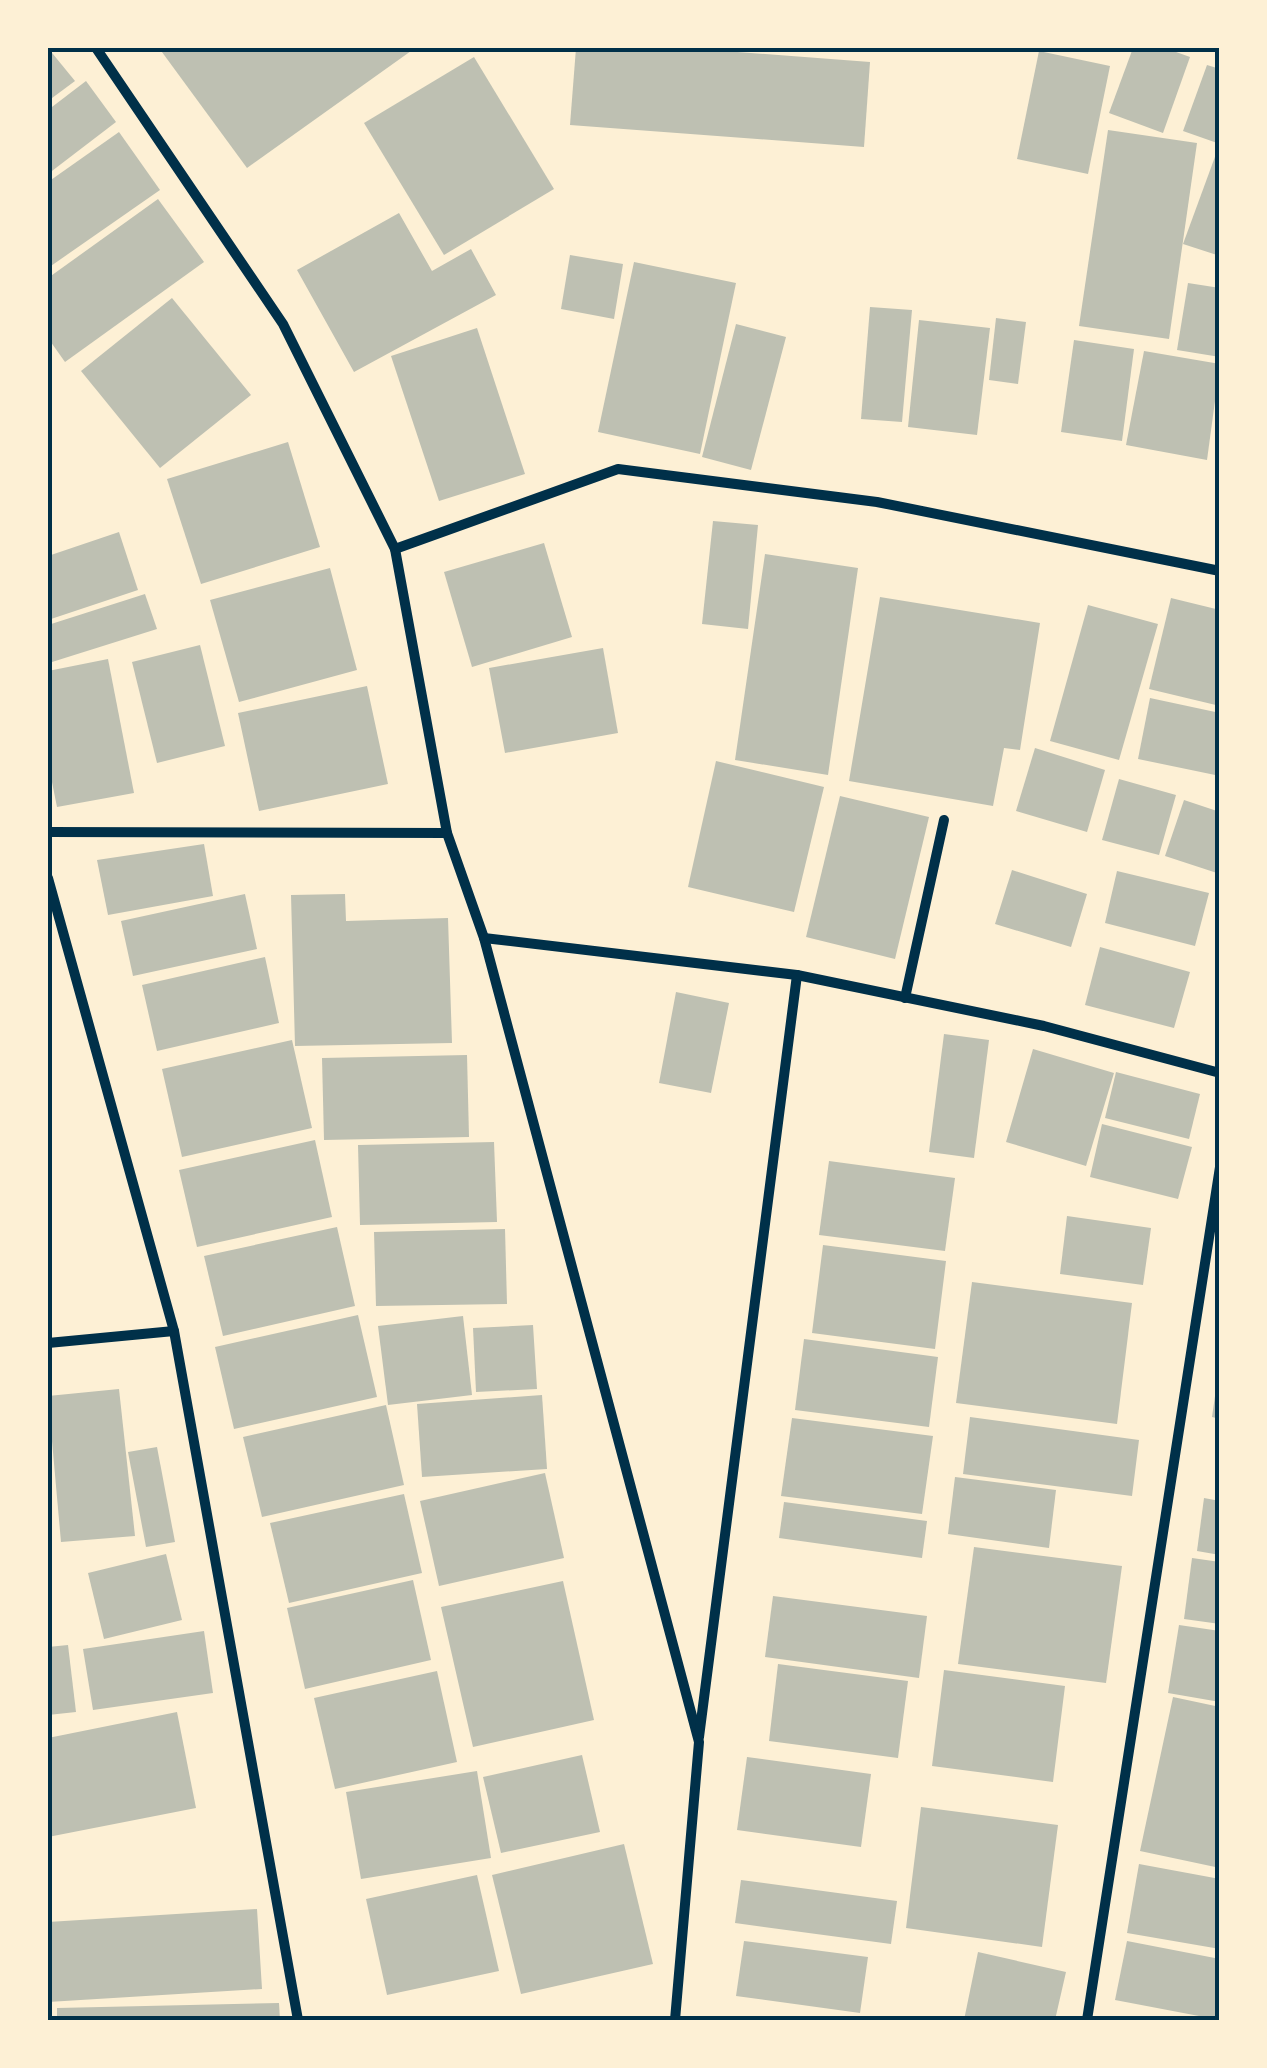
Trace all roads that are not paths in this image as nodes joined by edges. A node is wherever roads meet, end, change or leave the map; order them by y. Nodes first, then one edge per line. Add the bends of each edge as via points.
1 (96, 48) edge
2 (394, 549) junction
3 (1220, 571) edge
4 (944, 820) dead end
5 (48, 832) edge
6 (447, 833) junction
7 (48, 878) edge
8 (484, 938) junction
9 (797, 975) junction
10 (905, 998) junction
11 (1220, 1073) edge
12 (1220, 1166) edge
13 (174, 1331) junction
14 (48, 1343) edge
15 (698, 1742) junction
16 (298, 2020) edge
17 (675, 2020) edge
18 (1087, 2020) edge

1 - 2 street via 283,324
2 - 3 street via 618,469 877,502
2 - 6 street
4 - 10 street
5 - 6 street
6 - 8 street
7 - 13 street
8 - 9 street
8 - 15 street
9 - 10 street
9 - 15 street
10 - 11 street
12 - 18 street
13 - 14 street
13 - 16 street
15 - 17 street

